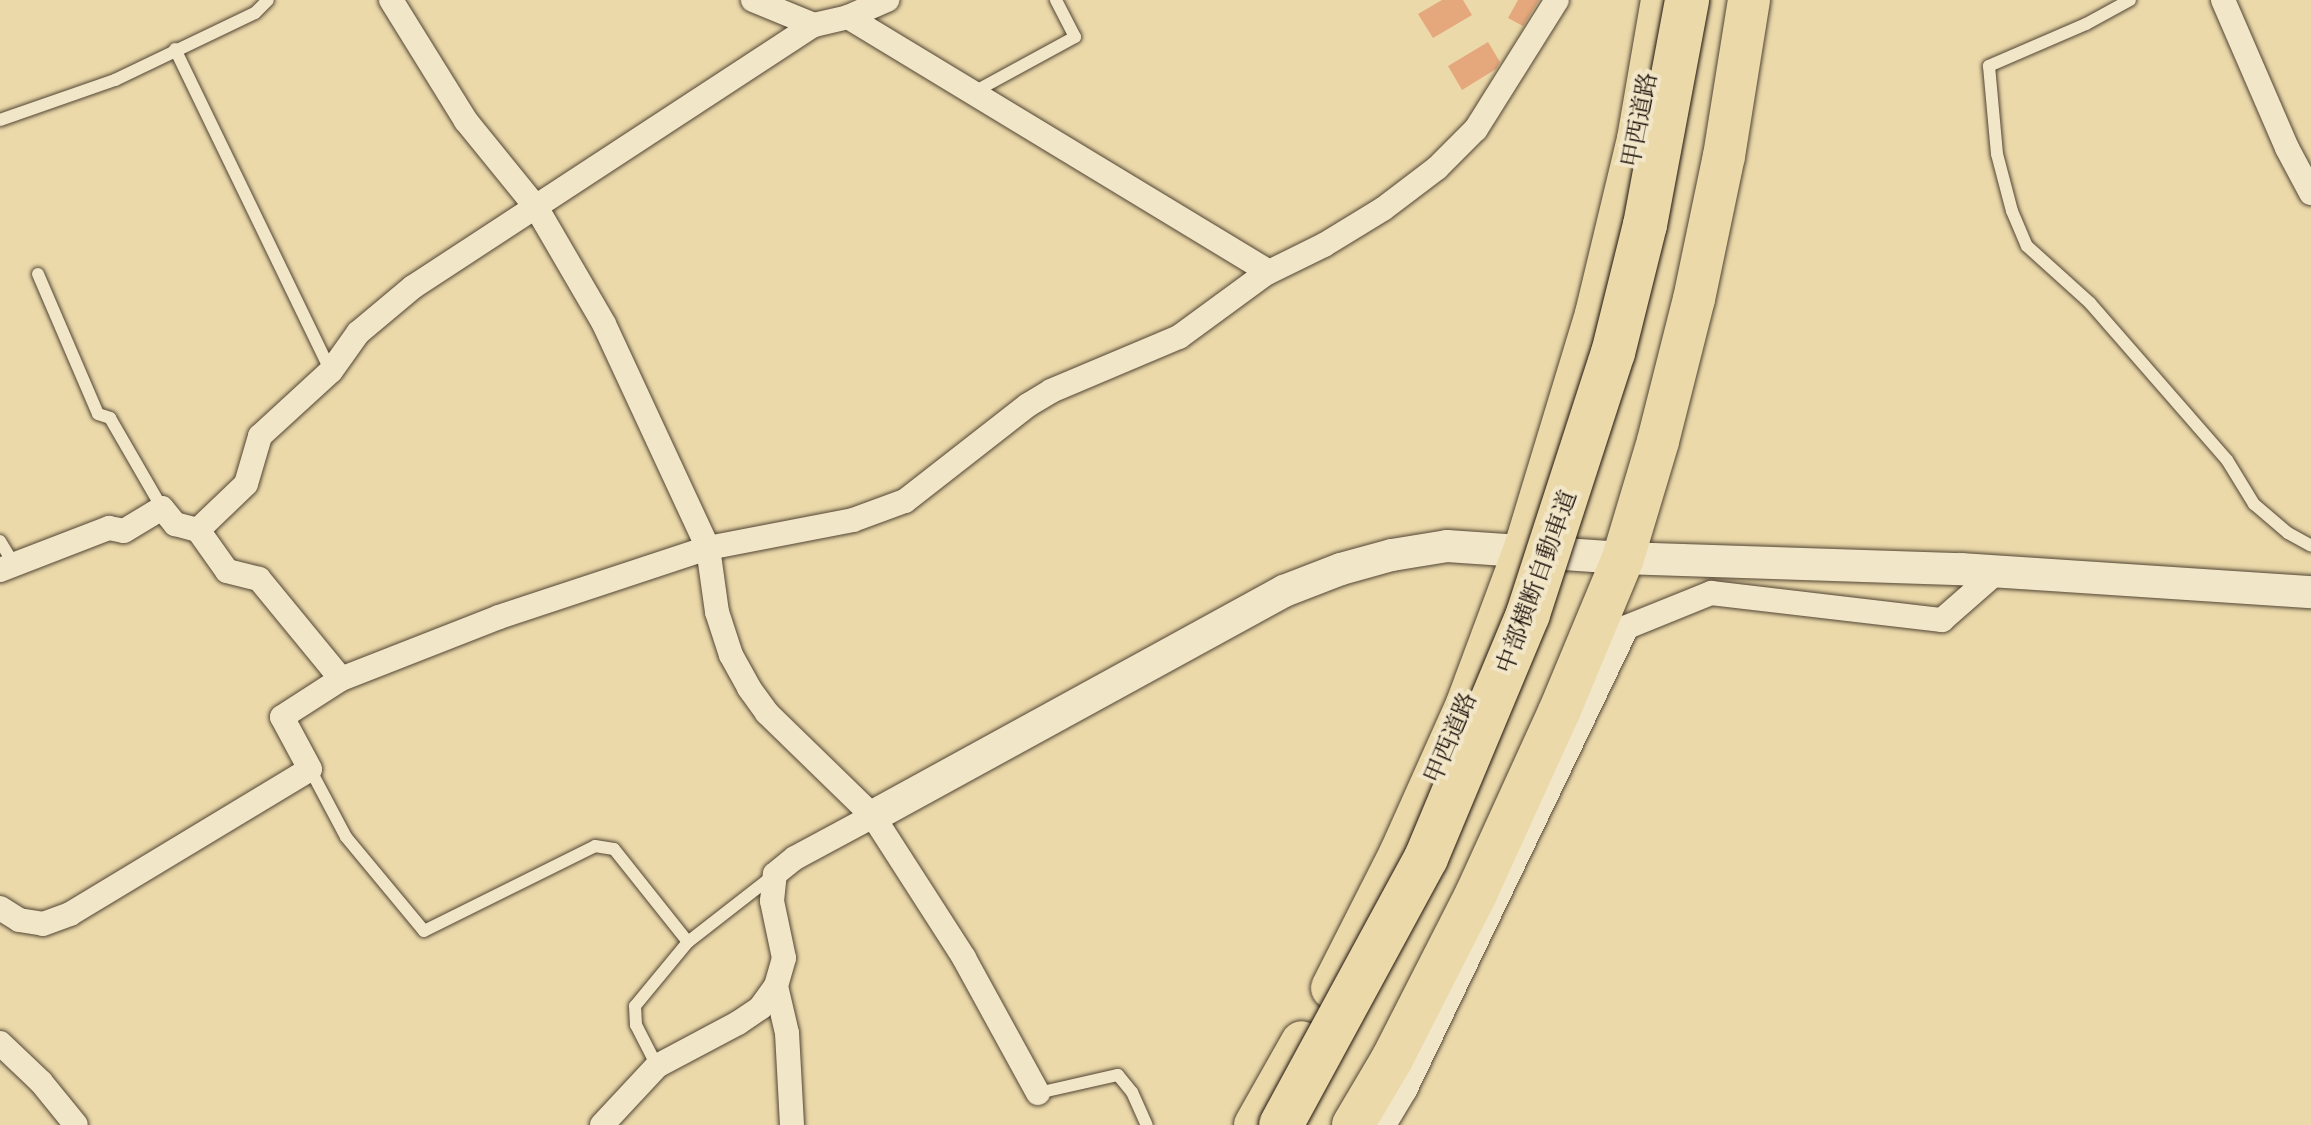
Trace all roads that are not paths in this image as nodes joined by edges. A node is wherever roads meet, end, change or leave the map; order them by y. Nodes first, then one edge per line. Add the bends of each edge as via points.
1 (268, 0) edge
2 (391, 0) edge
3 (753, 0) edge
4 (887, 0) edge
5 (1056, 0) edge
6 (1557, 0) edge
7 (1662, 0) edge
8 (1687, 0) edge
9 (1749, 0) edge
10 (2130, 0) edge
11 (2223, 0) edge
12 (848, 17) junction
13 (814, 25) junction
14 (175, 49) junction
15 (973, 93) junction
16 (0, 120) edge
17 (2311, 193) edge
18 (536, 207) junction
19 (1269, 272) junction
20 (38, 274) dead end
21 (331, 371) junction
22 (162, 508) junction
23 (198, 530) junction
24 (0, 541) edge
25 (2311, 546) edge
26 (708, 548) junction
27 (1524, 551) junction
28 (1623, 558) junction
29 (7, 566) edge
30 (1998, 571) junction
31 (2311, 592) edge
32 (341, 679) junction
33 (310, 769) junction
34 (873, 816) junction
35 (775, 874) junction
36 (0, 908) edge
37 (688, 942) junction
38 (776, 986) junction
39 (0, 1043) edge
40 (657, 1066) junction
41 (1038, 1093) joint
42 (76, 1125) edge
43 (602, 1125) edge
44 (792, 1125) edge
45 (1147, 1125) edge
46 (1255, 1125) edge
47 (1281, 1125) edge
48 (1353, 1125) edge
49 (1384, 1125) edge

1 - 14 lane via 255,13
2 - 18 street via 466,121
3 - 13 street
4 - 12 street
5 - 15 lane via 1075,37
6 - 19 street via 1476,129 1437,168 1383,209
7 - 27 highway, 甲西道路 via 1638,139 1596,314
8 - 47 highway, 中部横断自動車道, bridge via 1648,211 1613,353 1528,614 1426,858
9 - 28 highway via 1694,299
10 - 25 lane via 1989,66 1997,154 2012,211 2027,246 2090,303 2227,460 2254,504
11 - 17 street
12 - 13 street
12 - 15 street
13 - 18 street
14 - 16 lane via 115,80
14 - 21 lane
15 - 19 street
18 - 21 street via 413,287 358,333
18 - 26 street via 604,324
19 - 26 street via 1179,337 1028,405 905,501 853,520
20 - 22 lane via 98,414 110,418
21 - 23 street via 260,436 246,484
22 - 23 street via 175,524
22 - 29 street via 124,531 109,528
23 - 32 street via 227,571 259,579
24 - 29 lane
26 - 32 street via 499,617
26 - 34 street via 717,612 749,688 767,713
27 - 28 street
27 - 34 street via 1447,546 1341,569 1284,591
27 - 46 highway, 甲西道路 via 1467,704 1400,854
28 - 30 street
28 - 48 highway via 1476,894
30 - 31 street
30 - 49 street via 1942,620 1711,593 1627,627
32 - 33 street via 282,717
33 - 36 street via 70,914 43,924 19,920
33 - 37 lane via 346,837 424,931 595,846 614,849
34 - 35 street
34 - 41 street via 964,958
35 - 37 lane
35 - 38 street via 772,901 784,958
37 - 40 lane via 635,1006 636,1025
38 - 40 street via 760,1008
38 - 44 street via 787,1033
39 - 42 street
40 - 43 street
41 - 45 lane via 1118,1075

